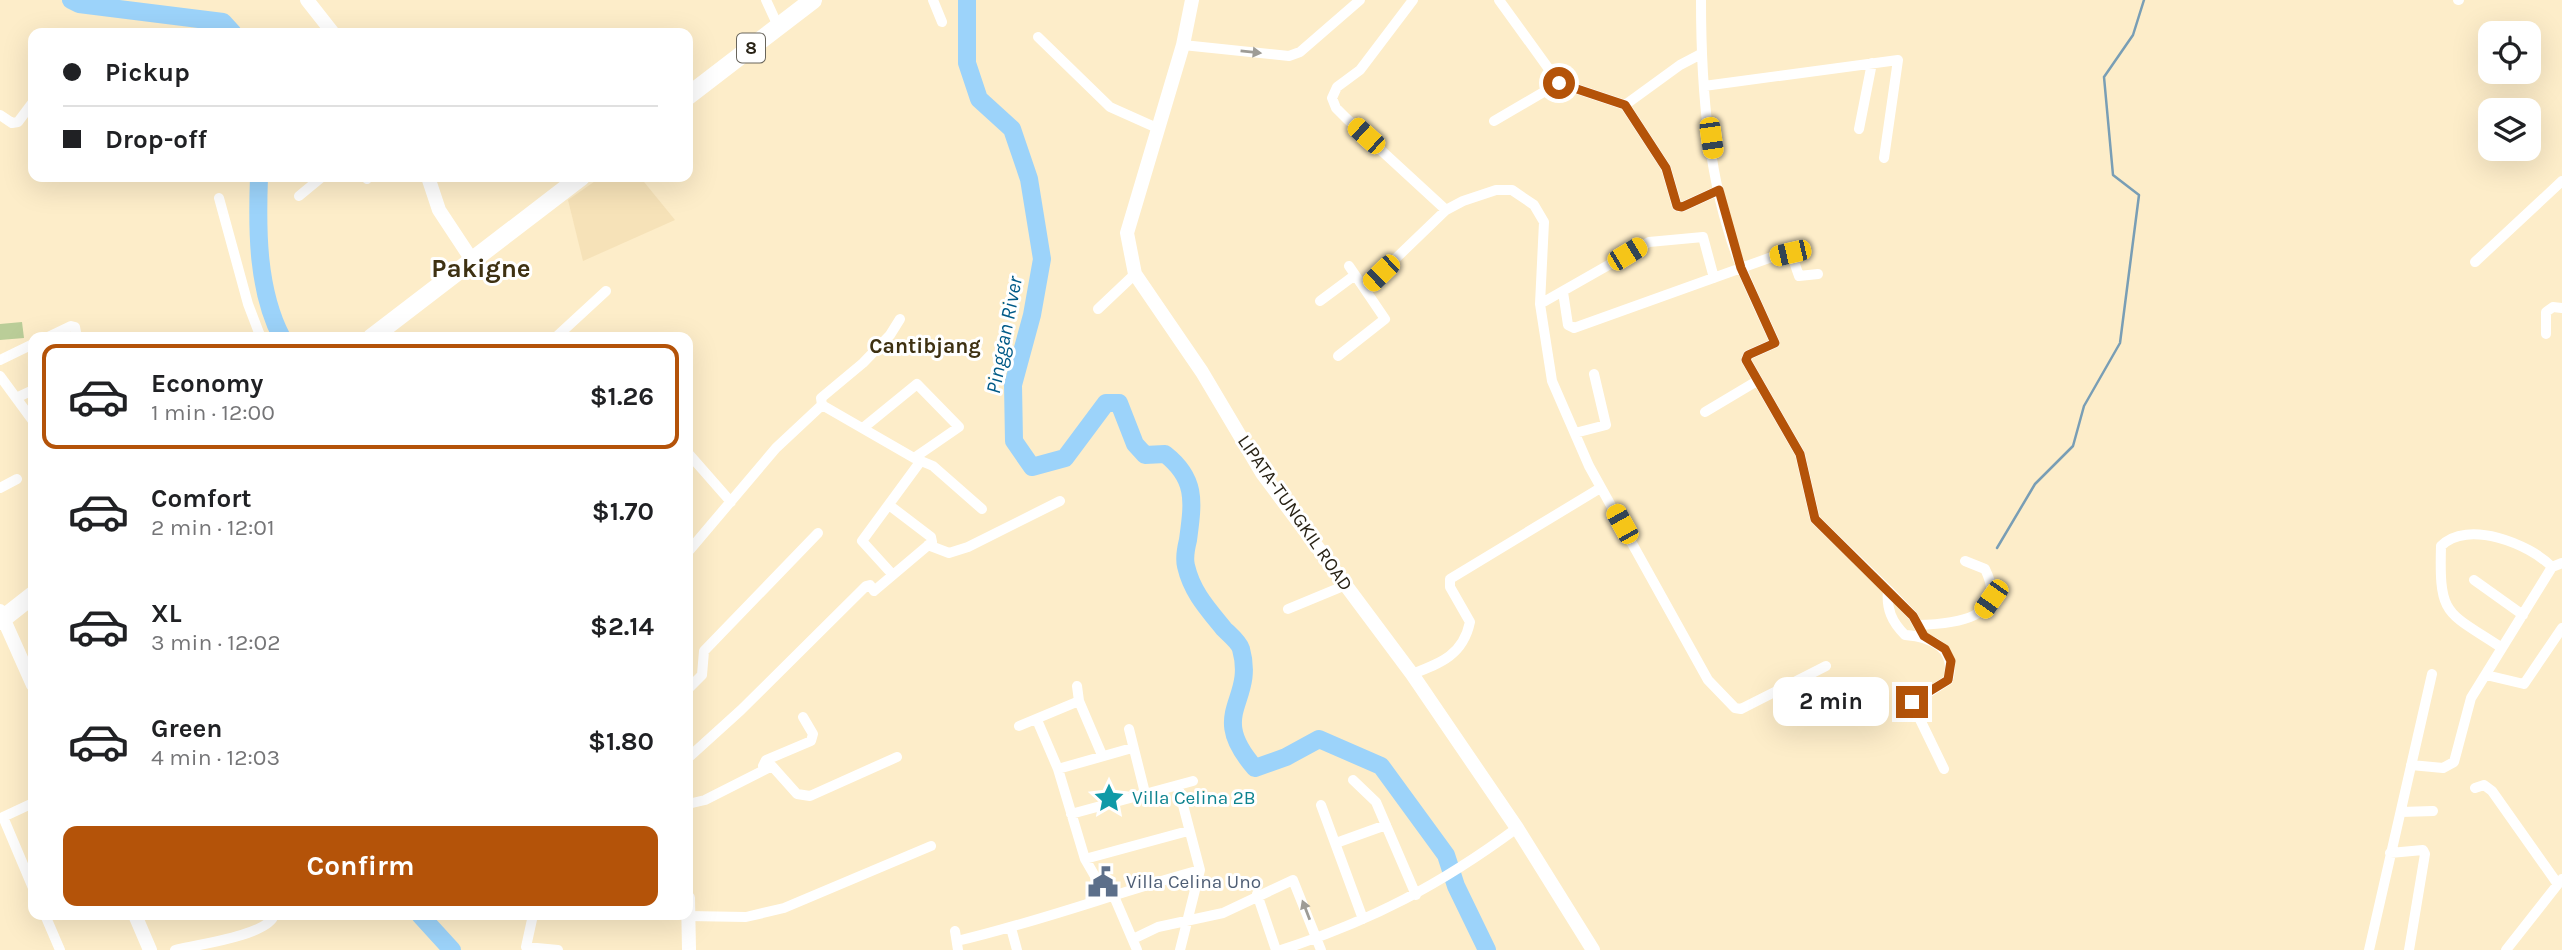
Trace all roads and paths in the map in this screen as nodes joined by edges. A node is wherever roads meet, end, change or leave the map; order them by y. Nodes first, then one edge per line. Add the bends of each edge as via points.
1 (307, 0) edge
2 (766, 0) edge
3 (813, 0) edge
4 (933, 0) edge
5 (1192, 0) edge
6 (1360, 0) edge
7 (1413, 0) edge
8 (1499, 0) edge
9 (1701, 0) edge
10 (942, 22) dead end
11 (778, 26) junction
12 (329, 28) edge
13 (1038, 37) dead end
14 (1183, 45) junction
15 (1701, 54) junction
16 (1872, 63) junction
17 (1559, 83) junction
18 (1704, 86) junction
19 (693, 92) edge
20 (1625, 105) junction
21 (28, 109) edge
22 (0, 115) edge
23 (1494, 121) dead end
24 (1157, 128) junction
25 (1859, 129) dead end
26 (1884, 158) dead end
27 (2562, 181) edge
28 (314, 182) edge
29 (430, 182) edge
30 (574, 182) edge
31 (1719, 190) junction
32 (299, 195) dead end
33 (219, 198) dead end
34 (1446, 210) junction
35 (471, 260) junction
36 (2475, 262) dead end
37 (1741, 268) junction
38 (1135, 274) junction
39 (1818, 274) dead end
40 (1714, 278) junction
41 (1365, 288) junction
42 (606, 291) dead end
43 (1563, 292) junction
44 (1320, 301) dead end
45 (1541, 304) junction
46 (2562, 308) edge
47 (1098, 309) dead end
48 (900, 319) dead end
49 (58, 332) edge
50 (76, 332) edge
51 (259, 332) edge
52 (379, 332) edge
53 (562, 332) edge
54 (2546, 334) dead end
55 (28, 346) edge
56 (1338, 356) dead end
57 (0, 360) edge
58 (1594, 374) dead end
59 (0, 376) edge
60 (1756, 381) junction
61 (28, 392) edge
62 (16, 398) junction
63 (822, 405) junction
64 (1704, 412) dead end
65 (28, 414) edge
66 (863, 428) junction
67 (1575, 433) junction
68 (693, 459) edge
69 (917, 460) junction
70 (17, 479) dead end
71 (0, 488) edge
72 (1597, 490) dead end
73 (1060, 501) dead end
74 (731, 502) junction
75 (889, 505) junction
76 (982, 509) dead end
77 (818, 533) dead end
78 (928, 545) junction
79 (693, 546) edge
80 (1965, 561) dead end
81 (2557, 565) edge
82 (892, 575) junction
83 (2474, 580) dead end
84 (1346, 586) junction
85 (1888, 590) junction
86 (28, 598) edge
87 (1288, 609) dead end
88 (2523, 615) junction
89 (1, 617) edge
90 (1918, 625) junction
91 (2562, 628) edge
92 (1924, 636) junction
93 (2502, 648) junction
94 (1826, 666) dead end
95 (28, 674) edge
96 (1412, 674) junction
97 (2432, 674) dead end
98 (2486, 675) junction
99 (693, 684) edge
100 (1077, 686) dead end
101 (1079, 701) junction
102 (803, 716) dead end
103 (1037, 720) junction
104 (1019, 726) dead end
105 (1129, 729) dead end
106 (1132, 748) junction
107 (693, 753) edge
108 (1102, 755) junction
109 (897, 757) dead end
110 (2411, 765) junction
111 (763, 769) junction
112 (1058, 769) junction
113 (1944, 769) dead end
114 (1353, 780) dead end
115 (1193, 781) dead end
116 (1178, 786) junction
117 (2475, 788) dead end
118 (1145, 793) junction
119 (693, 802) edge
120 (1321, 804) dead end
121 (28, 805) edge
122 (2433, 811) dead end
123 (2401, 812) junction
124 (1071, 814) junction
125 (1386, 825) junction
126 (1517, 828) junction
127 (1188, 831) junction
128 (1336, 842) junction
129 (931, 846) dead end
130 (2390, 853) junction
131 (1085, 859) junction
132 (1199, 870) junction
133 (28, 876) edge
134 (2560, 881) edge
135 (1112, 894) junction
136 (1257, 894) junction
137 (1416, 895) junction
138 (693, 916) edge
139 (1189, 919) junction
140 (1363, 919) junction
141 (47, 920) edge
142 (137, 920) edge
143 (272, 920) edge
144 (531, 920) edge
145 (688, 920) edge
146 (1011, 928) junction
147 (1317, 938) junction
148 (957, 941) edge
149 (1135, 945) edge
150 (523, 948) edge
151 (60, 950) edge
152 (150, 950) edge
153 (175, 950) edge
154 (558, 950) edge
155 (688, 950) edge
156 (1017, 950) edge
157 (1181, 950) edge
158 (1279, 950) edge
159 (1321, 950) edge
160 (1593, 950) edge
161 (2369, 950) edge
162 (2410, 950) edge
163 (2506, 950) edge

1 - 12 street
2 - 11 street
3 - 11 highway, 8
4 - 10 street
5 - 14 street, LIPATA-TUNGKIL ROAD
14 -> 6 street via 1289,56 1300,52
7 - 34 street via 1360,70 1337,87 1332,98 1346,118
8 - 17 street
9 - 15 street
11 - 19 highway, 8
13 - 24 street via 1110,107
14 - 24 street, LIPATA-TUNGKIL ROAD
15 - 18 street
15 - 20 street
16 - 18 street
16 - 25 street
16 - 26 street via 1898,60
17 - 20 street
17 - 23 street
18 - 31 street
20 - 31 street via 1666,168 1677,206
21 - 22 street via 18,122
24 - 38 street, LIPATA-TUNGKIL ROAD via 1127,233
27 - 36 street
28 - 32 street
29 - 35 street via 439,210
30 - 35 highway
31 - 37 street
33 - 51 street
34 - 41 street
34 - 45 street via 1496,190 1513,190 1534,205 1544,222
35 - 52 highway
37 - 39 street via 1790,253 1800,277
37 - 40 street
37 - 60 street via 1775,343 1747,357
38 - 47 street
38 - 84 street, LIPATA-TUNGKIL ROAD via 1202,372 1262,473
40 - 43 street via 1574,328 1568,325
40 - 43 street via 1705,240 1697,236 1649,242
41 - 44 street via 1352,271
41 - 56 street via 1385,319
42 - 53 street
43 - 45 street
45 - 67 street via 1552,381
46 - 54 street via 2546,312
48 - 63 street via 863,363 821,398
49 - 50 street via 71,326
55 - 57 street
58 - 67 street via 1607,424
59 - 62 street
60 - 64 street
60 - 85 street via 1800,454 1815,519
61 - 62 street
62 - 65 street
63 - 66 street
63 - 74 street via 776,448
66 - 69 street
66 - 69 street via 917,384 959,427
67 - 94 street via 1708,680 1735,709
68 - 74 street
69 - 75 street
69 - 76 street via 933,466
70 - 71 street
72 - 96 street via 1450,579 1470,622 1464,642 1447,661
73 - 78 street via 960,550 942,552
74 - 79 street
75 - 78 street via 931,537
75 - 82 street via 862,543
77 - 99 street via 704,651 702,675
78 - 82 street
80 - 90 street via 1985,569 1992,582 1991,599 1982,611 1954,624
81 - 88 street
81 - 93 street via 2505,539 2461,536 2448,539 2441,547 2440,588 2445,607
82 - 107 street via 874,591 866,586
83 - 88 street
84 - 87 street
84 - 96 street, LIPATA-TUNGKIL ROAD
85 - 90 street
85 - 92 street via 1887,604 1895,624 1905,635
86 - 89 highway
88 - 93 street
89 - 95 street
90 - 92 street
91 - 98 street via 2524,684
92 - 113 street via 1945,649 1951,661 1948,680 1912,702
93 - 98 street
96 - 126 street, LIPATA-TUNGKIL ROAD
97 - 110 street
98 - 110 street via 2471,698 2454,761 2443,768
100 - 101 street
101 - 103 street
101 - 108 street
102 - 111 street via 813,734 811,741 766,760
103 - 104 street
103 - 112 street
105 - 106 street
106 - 108 street
106 - 118 street
108 - 112 street
109 - 111 street via 810,796 797,794 775,766
110 - 123 street
111 - 119 street
112 - 124 street
114 - 125 street via 1376,802
115 - 116 street
116 - 118 street
116 - 127 street
117 - 134 street via 2484,785 2492,791
118 - 124 street
120 - 128 street
121 - 133 street via 3,817
122 - 123 street
123 - 130 street
124 - 131 street
125 - 128 street
125 - 137 street
126 - 137 street via 1459,871
126 - 160 street, LIPATA-TUNGKIL ROAD
127 - 131 street
127 - 132 street
128 - 140 street
129 - 138 street via 784,908 746,916
130 - 161 street
130 - 162 street via 2423,850 2425,854
131 - 135 street
132 - 135 street
132 - 139 street
134 - 163 street
135 - 146 street
135 - 149 street
136 - 139 street via 1225,919
147 -> 136 street via 1294,880
136 - 158 street
137 - 140 street
139 - 149 street via 1158,927
139 - 157 street
140 - 147 street
141 - 151 street
142 - 152 street
143 - 153 street via 257,931
144 - 150 street
145 - 155 street
146 - 148 street
146 - 156 street
147 - 158 street
147 - 159 street
150 - 154 street

